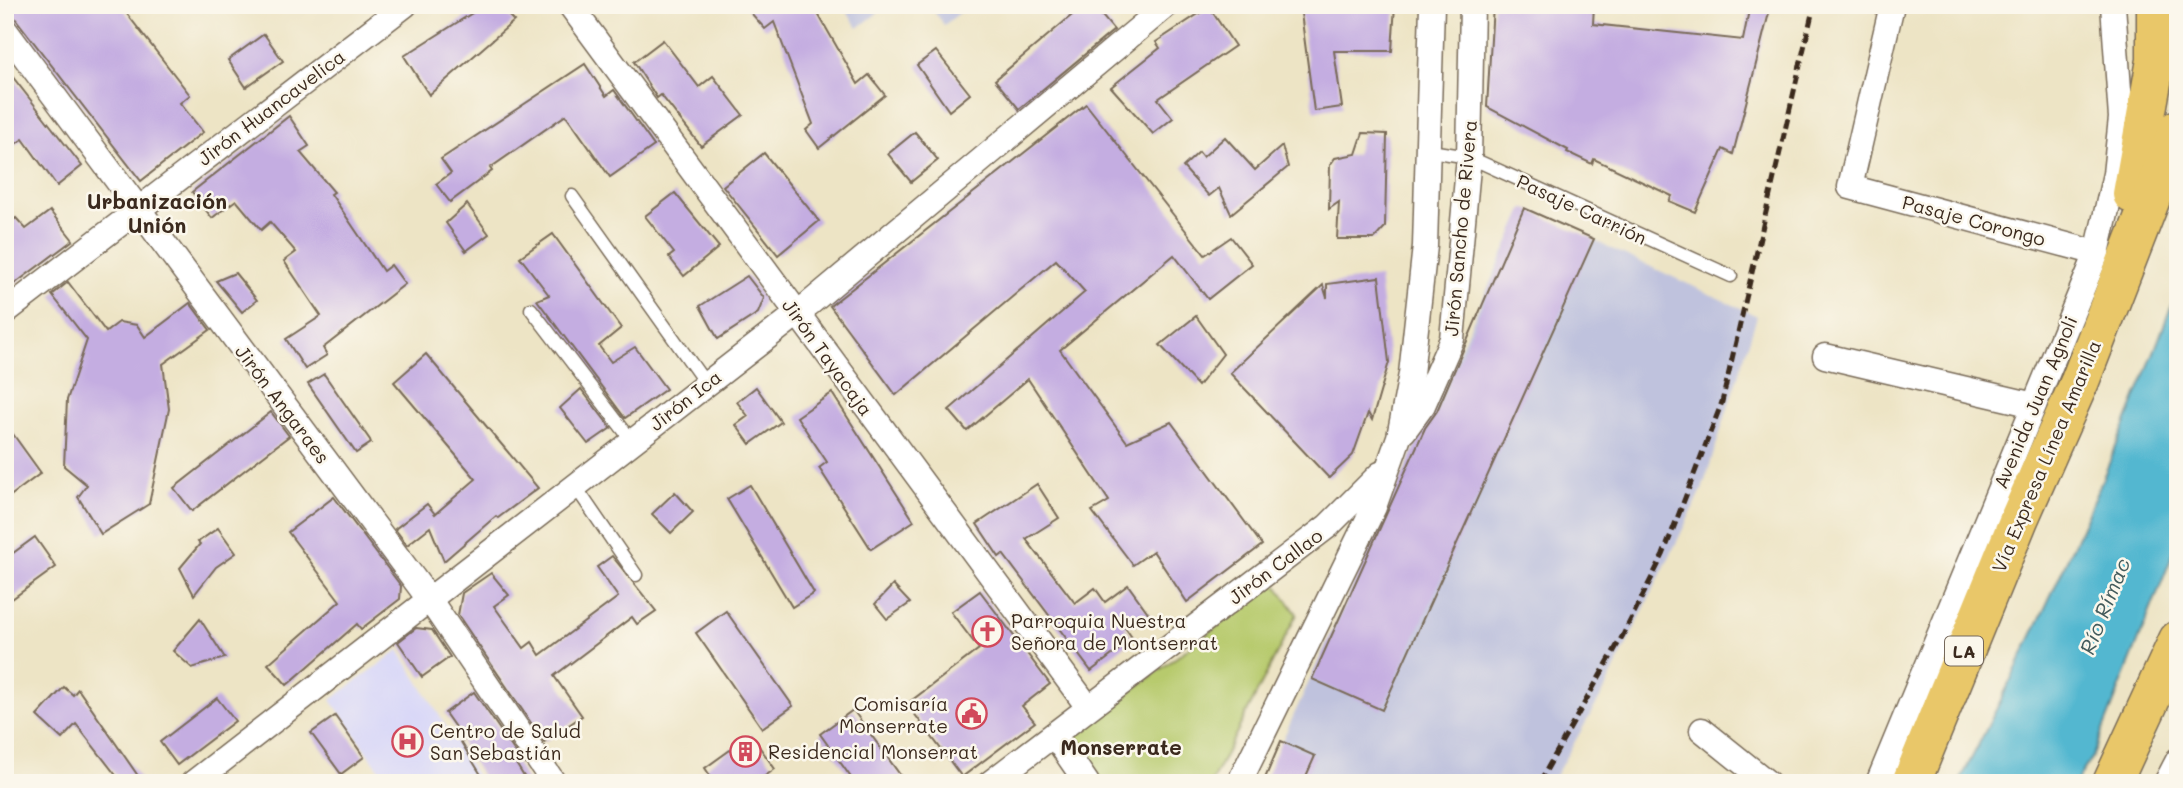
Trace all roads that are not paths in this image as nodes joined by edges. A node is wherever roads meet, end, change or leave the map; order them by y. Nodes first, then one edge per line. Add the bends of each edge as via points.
1 (405, 5) edge
2 (570, 5) edge
3 (1167, 5) edge
4 (1432, 5) edge
5 (1472, 5) edge
6 (1892, 5) edge
7 (2113, 5) edge
8 (2156, 5) edge
9 (5, 30) edge
10 (2178, 129) edge
11 (1430, 151) junction
12 (1469, 157) junction
13 (572, 196) dead end
14 (137, 210) junction
15 (2097, 253) junction
16 (1731, 276) dead end
17 (531, 309) dead end
18 (5, 312) edge
19 (796, 314) junction
20 (1825, 356) dead end
21 (2080, 381) junction
22 (706, 384) junction
23 (2034, 405) junction
24 (1399, 437) junction
25 (632, 441) junction
26 (1385, 468) junction
27 (575, 486) junction
28 (636, 575) dead end
29 (429, 599) junction
30 (2178, 640) edge
31 (1088, 708) junction
32 (1702, 730) dead end
33 (1054, 735) junction
34 (2178, 760) edge
35 (193, 783) edge
36 (554, 783) edge
37 (990, 783) edge
38 (1087, 783) edge
39 (1239, 783) edge
40 (1768, 783) edge
41 (1878, 783) edge
42 (1911, 783) edge
43 (2112, 783) edge
44 (2166, 783) edge

1 - 14 street, Jirón Huancavelica
2 - 19 street, Jirón Tayacaja
3 - 19 street, Jirón Ica
4 - 11 street, Jirón Sancho de Rivera
5 - 12 street, Jirón Sancho de Rivera
6 - 15 street, Pasaje Corongo via 1850,187
7 - 15 street, Avenida Juan Agnoli via 2121,118 2115,174
8 - 21 highway via 2156,60 2138,170 2119,241 2086,332
9 - 14 street, Jirón Angaraes
10 - 21 highway, Vía Expresa Línea Amarilla / LA
11 - 12 lane, Pasaje Carrión
11 - 24 street, Jirón Sancho de Rivera via 1418,321
12 - 16 lane, Pasaje Carrión
12 - 24 street, Jirón Sancho de Rivera via 1452,339 1423,405
13 - 22 lane
14 - 18 street, Jirón Huancavelica
14 - 29 street, Jirón Angaraes
15 - 23 street, Avenida Juan Agnoli
17 - 25 lane
19 - 22 street, Jirón Ica
19 - 31 street, Jirón Tayacaja
20 - 23 street
21 - 42 highway, Vía Expresa Línea Amarilla / LA
22 - 25 street, Jirón Ica
23 - 41 street, Avenida Juan Agnoli
24 - 26 street, Jirón Sancho de Rivera
25 - 27 street, Jirón Ica
26 - 31 street, Jirón Callao via 1328,526
26 - 39 street, Jirón Sancho de Rivera via 1368,519
27 - 28 lane
27 - 29 street, Jirón Ica
29 - 35 street, Jirón Ica
29 - 36 street, Jirón Angaraes
30 - 43 highway
31 - 33 street, Jirón Callao
32 - 40 street
33 - 37 street, Jirón Callao
33 - 38 street
34 - 44 street

